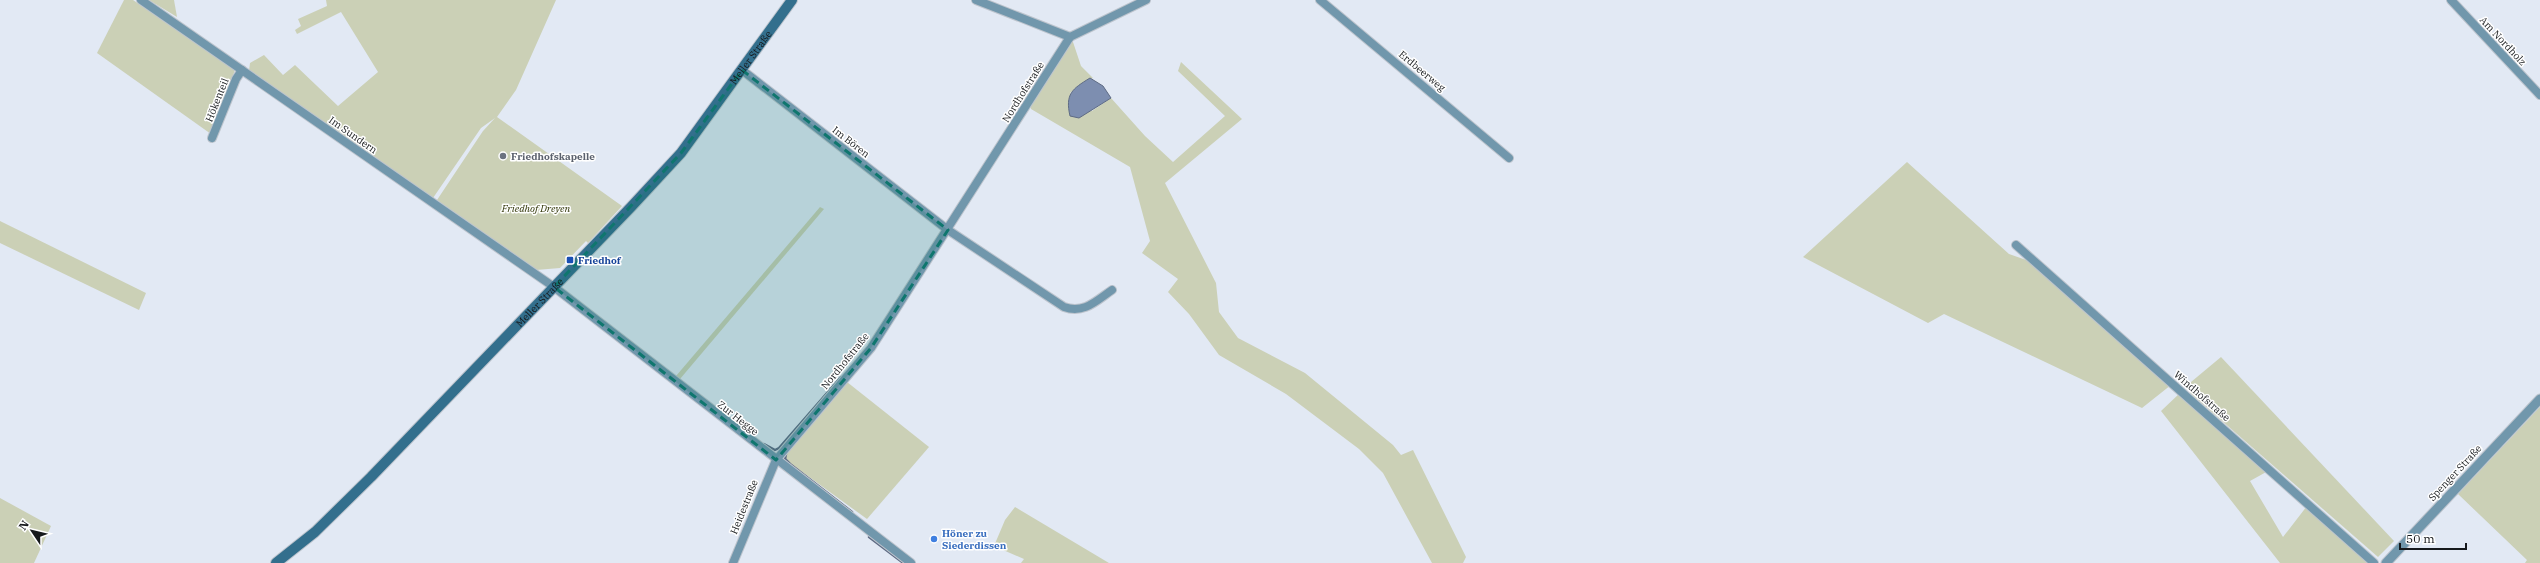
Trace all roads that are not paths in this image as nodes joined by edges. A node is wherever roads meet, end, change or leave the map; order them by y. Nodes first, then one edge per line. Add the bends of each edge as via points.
1 (141, 0) edge
2 (792, 0) edge
3 (976, 0) edge
4 (1146, 0) edge
5 (1320, 0) edge
6 (2451, 0) edge
7 (1070, 37) junction
8 (242, 70) junction
9 (742, 70) junction
10 (2540, 95) edge
11 (212, 138) dead end
12 (1510, 158) dead end
13 (948, 230) junction
14 (2016, 245) dead end
15 (554, 287) junction
16 (1112, 290) dead end
17 (2540, 399) edge
18 (776, 460) junction
19 (276, 563) edge
20 (733, 563) edge
21 (911, 563) edge
22 (2374, 563) edge
23 (2386, 563) edge

1 - 8 street, Im Sundern
2 - 9 main road, Meller Straße
3 - 7 street
4 - 7 street
5 - 12 street, Erdbeerweg
6 - 10 street, Am Nordholz
7 - 13 street, Nordhofstraße
8 - 11 street, Hökenteil
8 - 15 street, Im Sundern
9 - 13 street, Im Bören
9 - 15 main road, Meller Straße via 681,153
13 - 16 street via 1064,307 1073,310 1087,308
13 - 18 street, Nordhofstraße via 871,348
14 - 22 street, Windhofstraße
15 - 18 street, Zur Hegge
15 - 19 main road, Meller Straße via 343,505
17 - 23 street, Spenger Straße
18 - 20 street, Heidestraße
18 - 21 street, Zur Hegge

